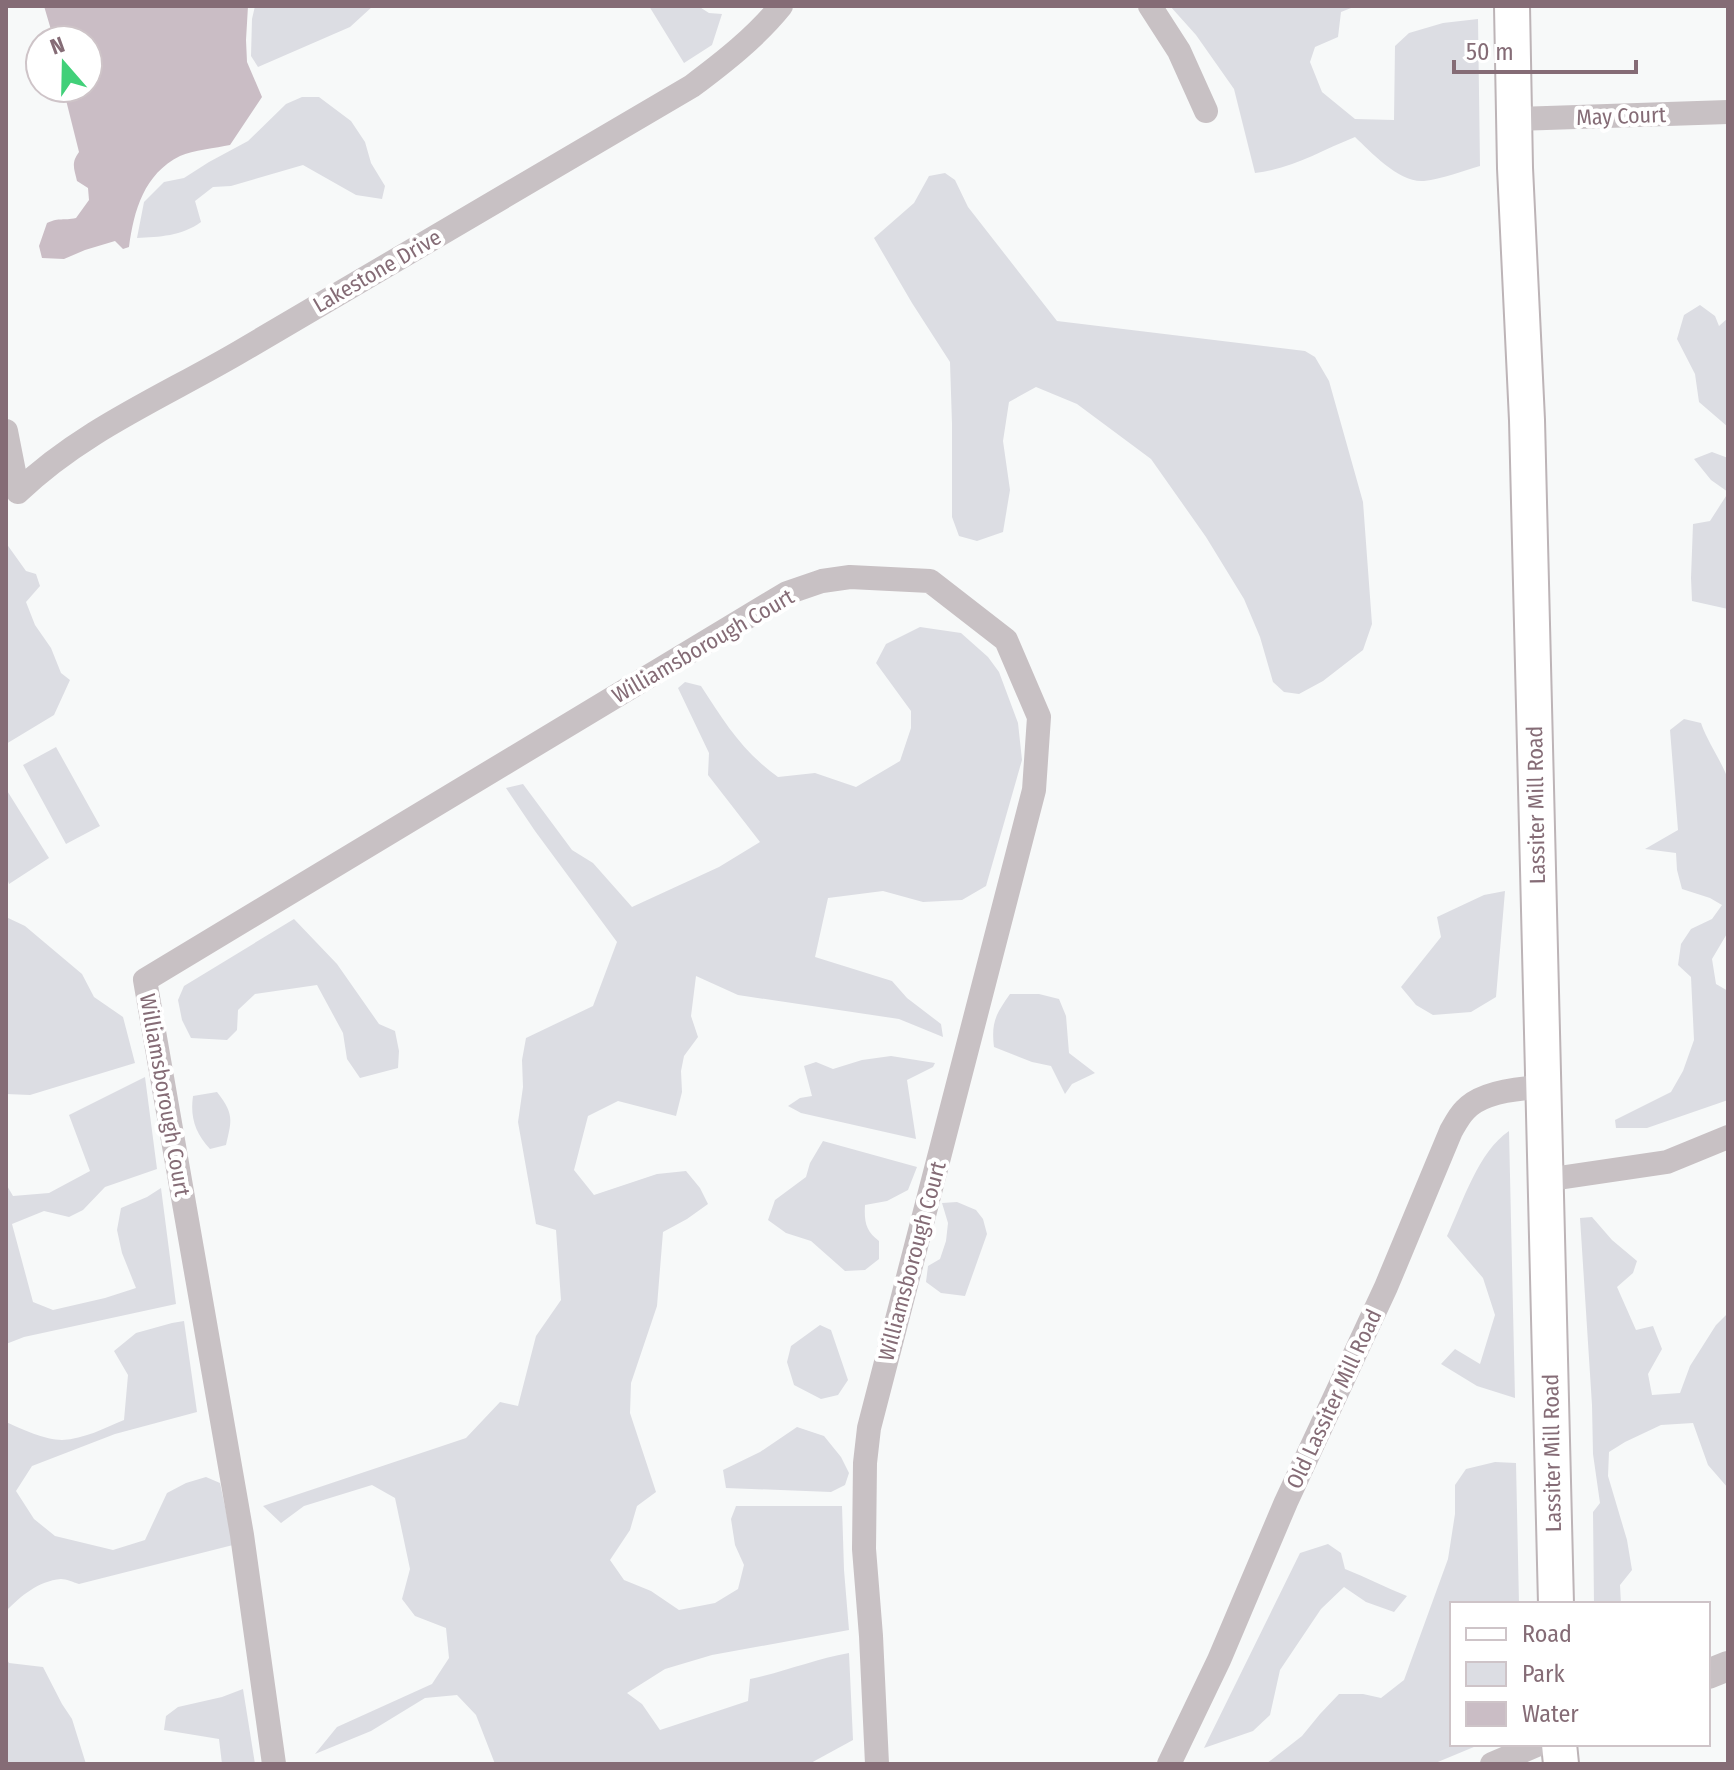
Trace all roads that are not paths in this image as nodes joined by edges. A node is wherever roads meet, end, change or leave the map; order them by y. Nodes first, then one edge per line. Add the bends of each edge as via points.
1 (781, 6) edge
2 (1150, 6) edge
3 (1512, 6) edge
4 (1206, 111) dead end
5 (1728, 112) edge
6 (1514, 119) junction
7 (6, 431) edge
8 (1543, 1087) junction
9 (1728, 1137) edge
10 (1545, 1180) junction
11 (1556, 1602) edge
12 (1534, 1746) edge
13 (274, 1764) edge
14 (877, 1764) edge
15 (1169, 1764) edge
16 (1492, 1764) edge

1 - 7 street, Lakestone Drive via 692,86 77,444 18,492
2 - 4 street via 1179,51
3 - 6 main road, Lassiter Mill Road
5 - 6 street, May Court
6 - 8 main road, Lassiter Mill Road
8 - 10 main road, Lassiter Mill Road
8 - 15 street, Old Lassiter Mill Road via 1486,1097 1466,1108 1451,1131 1386,1287
9 - 10 street via 1667,1162
10 - 11 main road, Lassiter Mill Road
12 - 16 street
13 - 14 street, Williamsborough Court via 242,1535 145,980 787,593 850,577 930,581 1006,640 1039,717 1034,790 869,1428 864,1549

